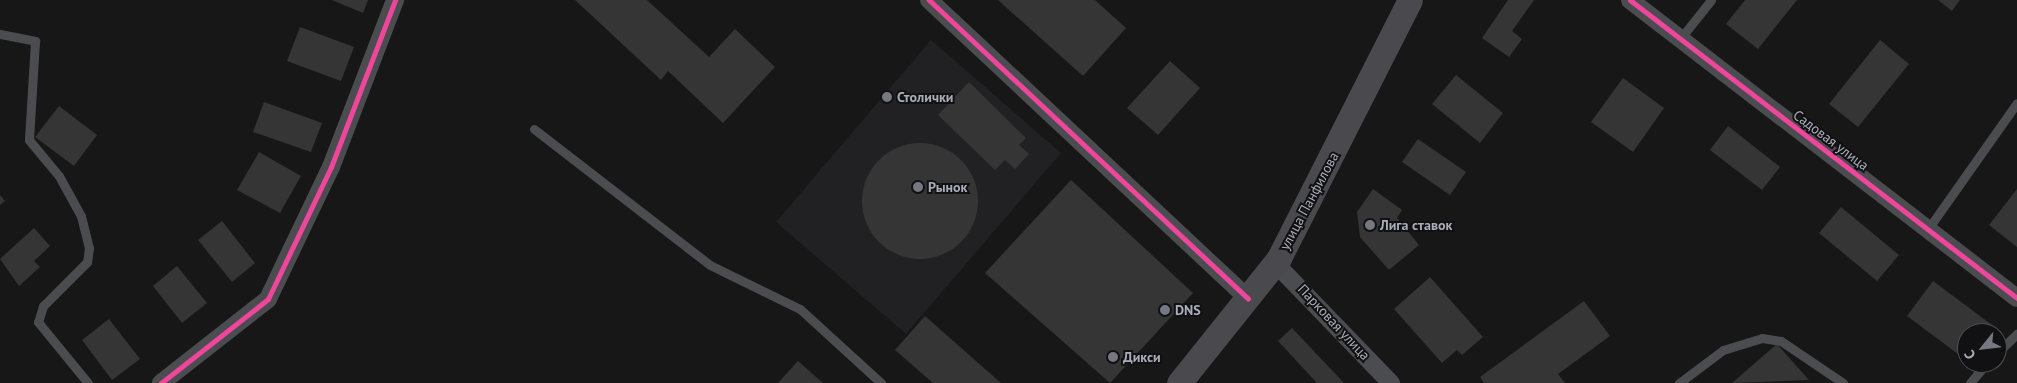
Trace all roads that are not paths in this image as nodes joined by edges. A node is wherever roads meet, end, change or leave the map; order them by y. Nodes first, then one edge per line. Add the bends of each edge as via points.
1 (395, 0) edge
2 (929, 0) edge
3 (1410, 0) edge
4 (1630, 0) edge
5 (1711, 0) edge
6 (0, 34) edge
7 (1680, 39) junction
8 (2017, 103) edge
9 (534, 129) dead end
10 (1928, 229) junction
11 (1275, 263) junction
12 (2017, 298) edge
13 (1248, 300) junction
14 (2017, 334) edge
15 (2007, 344) edge
16 (1979, 373) edge
17 (88, 383) edge
18 (161, 383) edge
19 (881, 383) edge
20 (1179, 383) edge
21 (1391, 383) edge
22 (1679, 383) edge
23 (1843, 383) edge
24 (1970, 383) edge

1 - 18 street via 331,167 268,299
2 - 13 street
3 - 11 main road, улица Панфилова
4 - 7 street, Садовая улица
5 - 7 lane
6 - 17 lane via 35,41 29,140 59,176 81,216 87,240 87,262 43,306 38,322
7 - 10 street, Садовая улица
8 - 10 lane
9 - 19 lane via 710,265 800,309
10 - 12 street, Садовая улица
11 - 13 main road, улица Панфилова
11 - 21 street, Парковая улица
13 - 20 main road, улица Панфилова
14 - 15 lane
16 - 24 lane
22 - 23 lane via 1723,350 1762,338 1780,341

